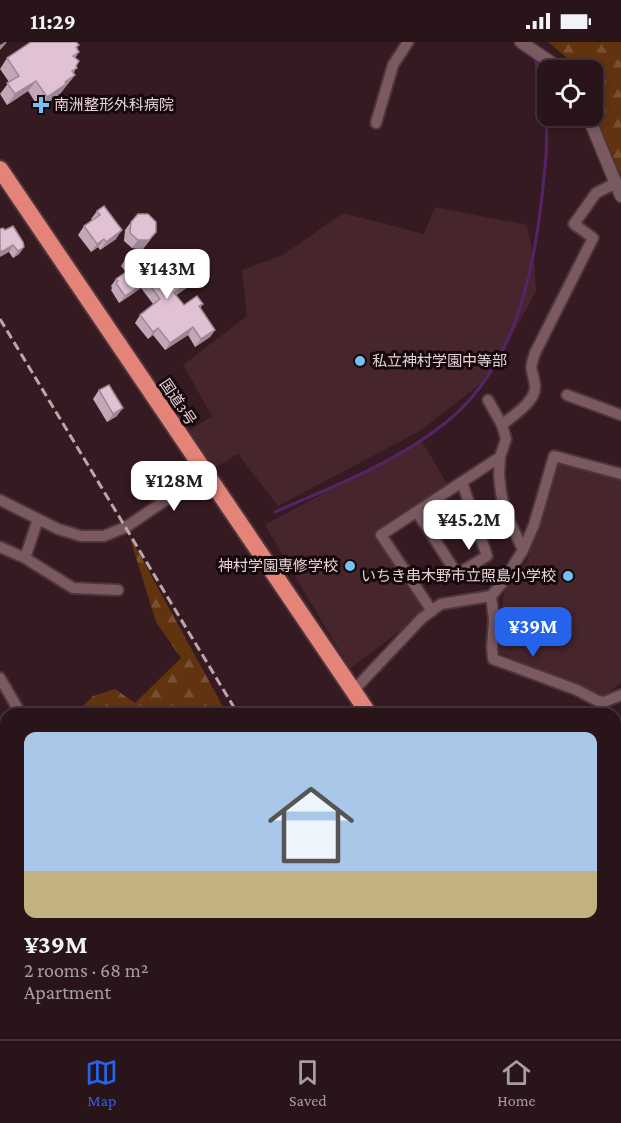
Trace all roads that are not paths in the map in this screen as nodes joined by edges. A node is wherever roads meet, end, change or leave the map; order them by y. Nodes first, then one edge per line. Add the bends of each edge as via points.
1 (408, 42) edge
2 (521, 42) edge
3 (547, 60) edge
4 (376, 123) dead end
5 (592, 126) edge
6 (0, 169) edge
7 (614, 184) junction
8 (621, 196) edge
9 (567, 395) dead end
10 (488, 400) dead end
11 (621, 415) edge
12 (502, 425) junction
13 (500, 457) junction
14 (203, 471) junction
15 (621, 474) edge
16 (462, 482) junction
17 (0, 501) edge
18 (417, 512) junction
19 (38, 519) junction
20 (0, 547) edge
21 (523, 550) junction
22 (25, 558) junction
23 (118, 590) dead end
24 (491, 596) junction
25 (432, 611) junction
26 (0, 678) edge
27 (353, 691) junction
28 (621, 695) edge
29 (604, 702) junction
30 (18, 708) edge
31 (365, 708) edge
32 (604, 708) edge

1 - 4 street via 393,65
2 - 3 street
5 - 7 street
6 - 14 highway, 国道3号
7 - 8 street
7 - 12 street via 596,193 574,224 592,238 535,353 530,368 535,386 533,398
9 - 11 street
10 - 12 street
12 - 13 street via 506,439
13 - 16 street
13 - 21 street via 505,511
14 - 19 street via 185,487 111,534 81,537
14 - 27 highway, 国道3号
15 - 21 street via 554,456
16 - 18 street
16 - 18 street via 487,556 457,574
17 - 19 street
18 - 25 street via 381,535
19 - 22 street
20 - 22 street
21 - 24 street
22 - 23 street via 73,588
24 - 25 street via 441,604
24 - 29 street via 493,659
25 - 27 street
26 - 30 street
27 - 31 highway, 国道3号
28 - 29 street
29 - 32 street

